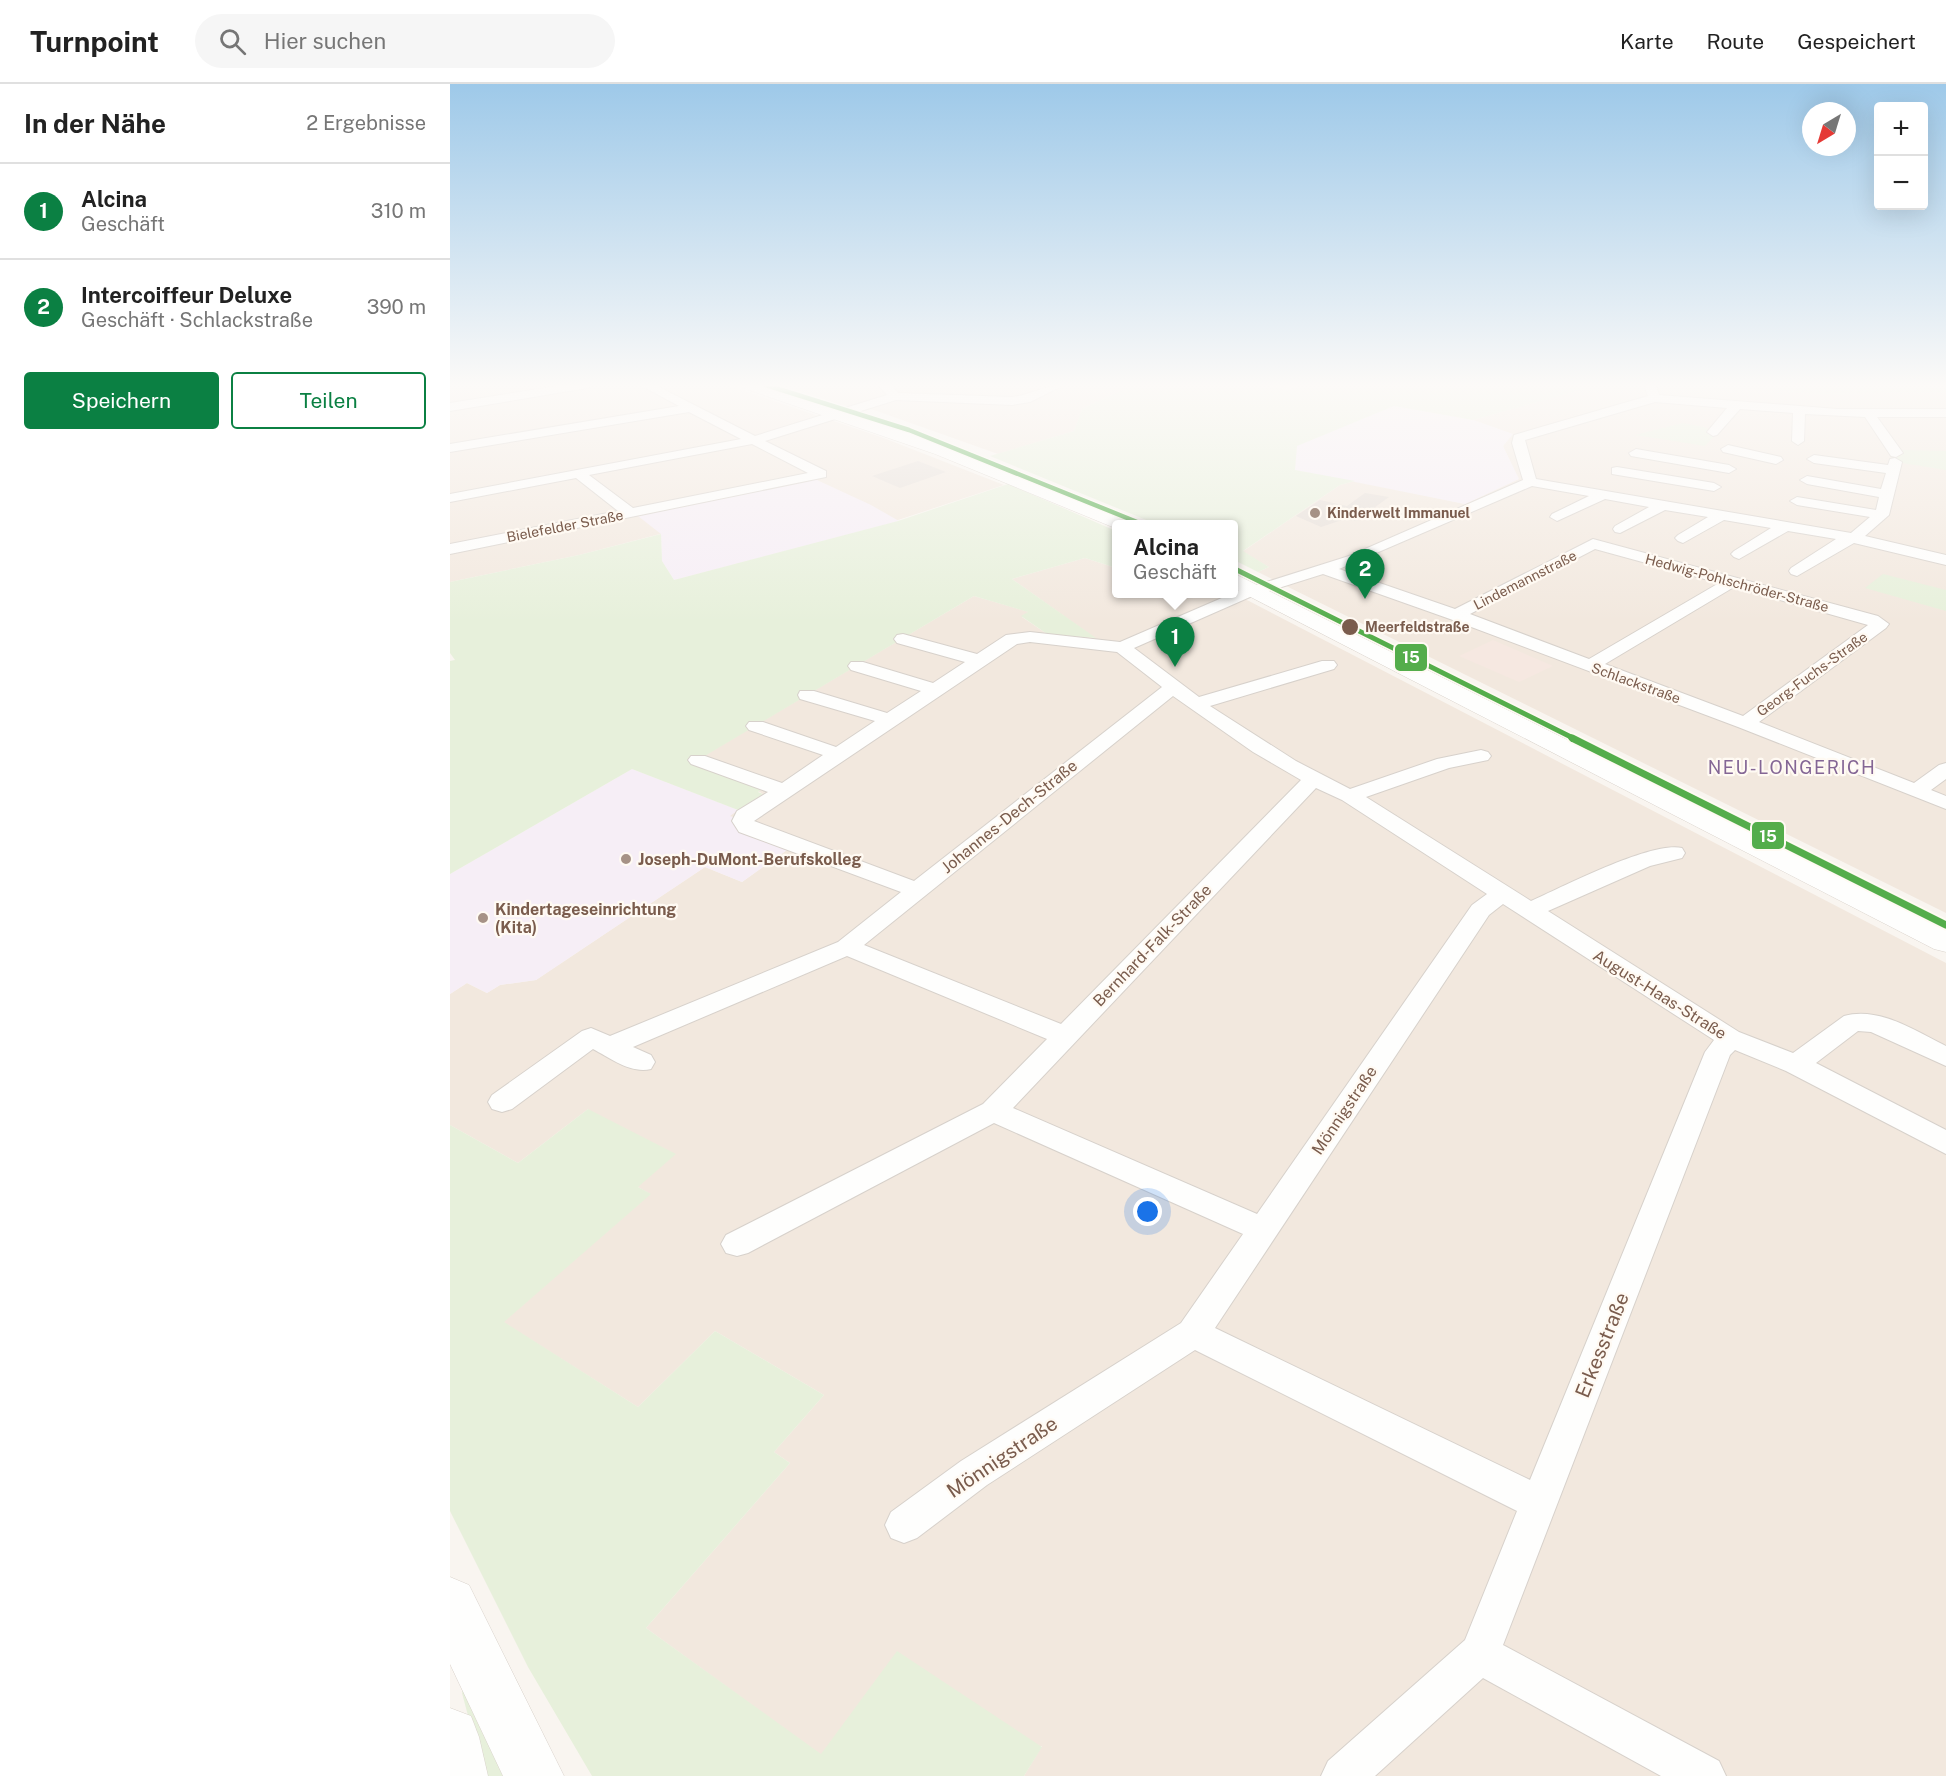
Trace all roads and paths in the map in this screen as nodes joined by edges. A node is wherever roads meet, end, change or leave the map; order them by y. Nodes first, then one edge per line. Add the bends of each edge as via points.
1 (635, 464) edge
2 (801, 464) edge
3 (975, 464) edge
4 (1524, 464) edge
5 (1699, 464) edge
6 (1734, 464) edge
7 (1895, 464) edge
8 (1729, 469) junction
9 (1617, 471) dead end
10 (580, 475) junction
11 (1807, 480) dead end
12 (1530, 482) junction
13 (1714, 487) junction
14 (1605, 494) junction
15 (1887, 494) junction
16 (450, 498) edge
17 (1797, 501) dead end
18 (1664, 504) junction
19 (1697, 509) junction
20 (632, 514) junction
21 (1724, 514) junction
22 (1882, 515) junction
23 (1557, 517) dead end
24 (1112, 521) edge
25 (1786, 525) junction
26 (1620, 529) dead end
27 (1683, 538) dead end
28 (1854, 538) junction
29 (1593, 544) joint
30 (450, 549) edge
31 (1739, 554) dead end
32 (1946, 560) edge
33 (1324, 568) junction
34 (1797, 571) dead end
35 (1238, 581) edge
36 (1732, 582) junction
37 (1256, 590) junction
38 (1237, 598) edge
39 (1238, 598) edge
40 (1456, 615) junction
41 (1880, 624) joint
42 (903, 639) dead end
43 (1122, 647) junction
44 (981, 661) junction
45 (1328, 665) dead end
46 (857, 666) dead end
47 (1589, 666) junction
48 (1173, 688) junction
49 (937, 690) junction
50 (807, 695) dead end
51 (1195, 704) junction
52 (890, 720) junction
53 (1745, 723) junction
54 (756, 726) dead end
55 (838, 754) junction
56 (1481, 756) dead end
57 (698, 760) dead end
58 (1946, 768) edge
59 (1313, 780) junction
60 (783, 790) junction
61 (1917, 790) junction
62 (1349, 796) junction
63 (1946, 803) edge
64 (1674, 854) dead end
65 (917, 890) junction
66 (1503, 894) junction
67 (1532, 910) junction
68 (1946, 942) edge
69 (846, 947) junction
70 (1065, 1036) junction
71 (1730, 1038) junction
72 (610, 1046) junction
73 (1946, 1057) edge
74 (641, 1062) dead end
75 (1796, 1064) junction
76 (502, 1102) dead end
77 (993, 1111) junction
78 (1946, 1143) edge
79 (1263, 1230) junction
80 (737, 1244) dead end
81 (1193, 1333) junction
82 (1539, 1503) junction
83 (904, 1525) dead end
84 (450, 1604) edge
85 (1479, 1654) junction
86 (450, 1737) edge
87 (458, 1776) edge
88 (534, 1776) edge
89 (1343, 1776) edge
90 (1704, 1776) edge

1 - 10 street
2 - 20 street, Bielefelder Straße via 821,474
3 - 24 street
4 - 12 street
5 - 8 street
6 - 8 street
7 - 15 street
8 - 13 street
9 - 13 street
10 - 16 street
10 - 20 street
11 - 15 street
12 - 14 street
12 - 33 street via 1380,548
13 - 19 street
14 - 18 street
14 - 23 street
15 - 22 street
17 - 22 street
18 - 19 street
18 - 26 street
19 - 21 street
20 - 30 street, Bielefelder Straße
21 - 25 street
21 - 27 street
22 - 28 street
25 - 28 street
25 - 31 street
28 - 32 street
28 - 34 street
29 - 36 street, Hedwig-Pohlschröder-Straße
29 - 40 street, Lindemannstraße
33 - 37 street
33 - 40 street, Schlackstraße
35 - 37 street
36 - 41 street, Hedwig-Pohlschröder-Straße
36 - 47 street
37 - 39 street
37 - 68 street
38 - 43 street
40 - 47 street, Schlackstraße
41 - 53 street, Georg-Fuchs-Straße
42 - 44 street
43 - 44 street via 1021,637 1011,639
43 - 48 street, August-Haas-Straße
44 - 49 street
45 - 51 street
46 - 49 street
47 - 53 street, Schlackstraße
48 - 51 street, August-Haas-Straße
48 - 65 street, Johannes-Dech-Straße
49 - 52 street
50 - 52 street
51 - 59 street, August-Haas-Straße
52 - 55 street
53 - 61 street, Schlackstraße
54 - 55 street
55 - 60 street
56 - 62 street via 1444,763
57 - 60 street
58 - 61 street
59 - 62 street, August-Haas-Straße
59 - 70 street, Bernhard-Falk-Straße
60 - 65 street via 750,811 743,821 747,826
61 - 63 street, Schlackstraße
62 - 66 street, August-Haas-Straße
64 - 67 street via 1642,861
65 - 69 street, Johannes-Dech-Straße
66 - 67 street, August-Haas-Straße
66 - 79 street, Mönnigstraße via 1480,910
67 - 71 street, August-Haas-Straße
69 - 70 street
69 - 72 street, Johannes-Dech-Straße
70 - 77 street, Bernhard-Falk-Straße
71 - 75 street, August-Haas-Straße
71 - 82 street, Erkesstraße via 1718,1052
72 - 74 street
72 - 76 street via 591,1037
73 - 75 street via 1875,1023 1853,1022
75 - 78 street, August-Haas-Straße
77 - 79 street
77 - 80 street, Bernhard-Falk-Straße
79 - 81 street, Mönnigstraße
81 - 82 street
81 - 83 street, Mönnigstraße via 974,1473
82 - 85 street, Erkesstraße
84 - 88 street
85 - 89 street, Erkesstraße
85 - 90 street
86 - 87 street

